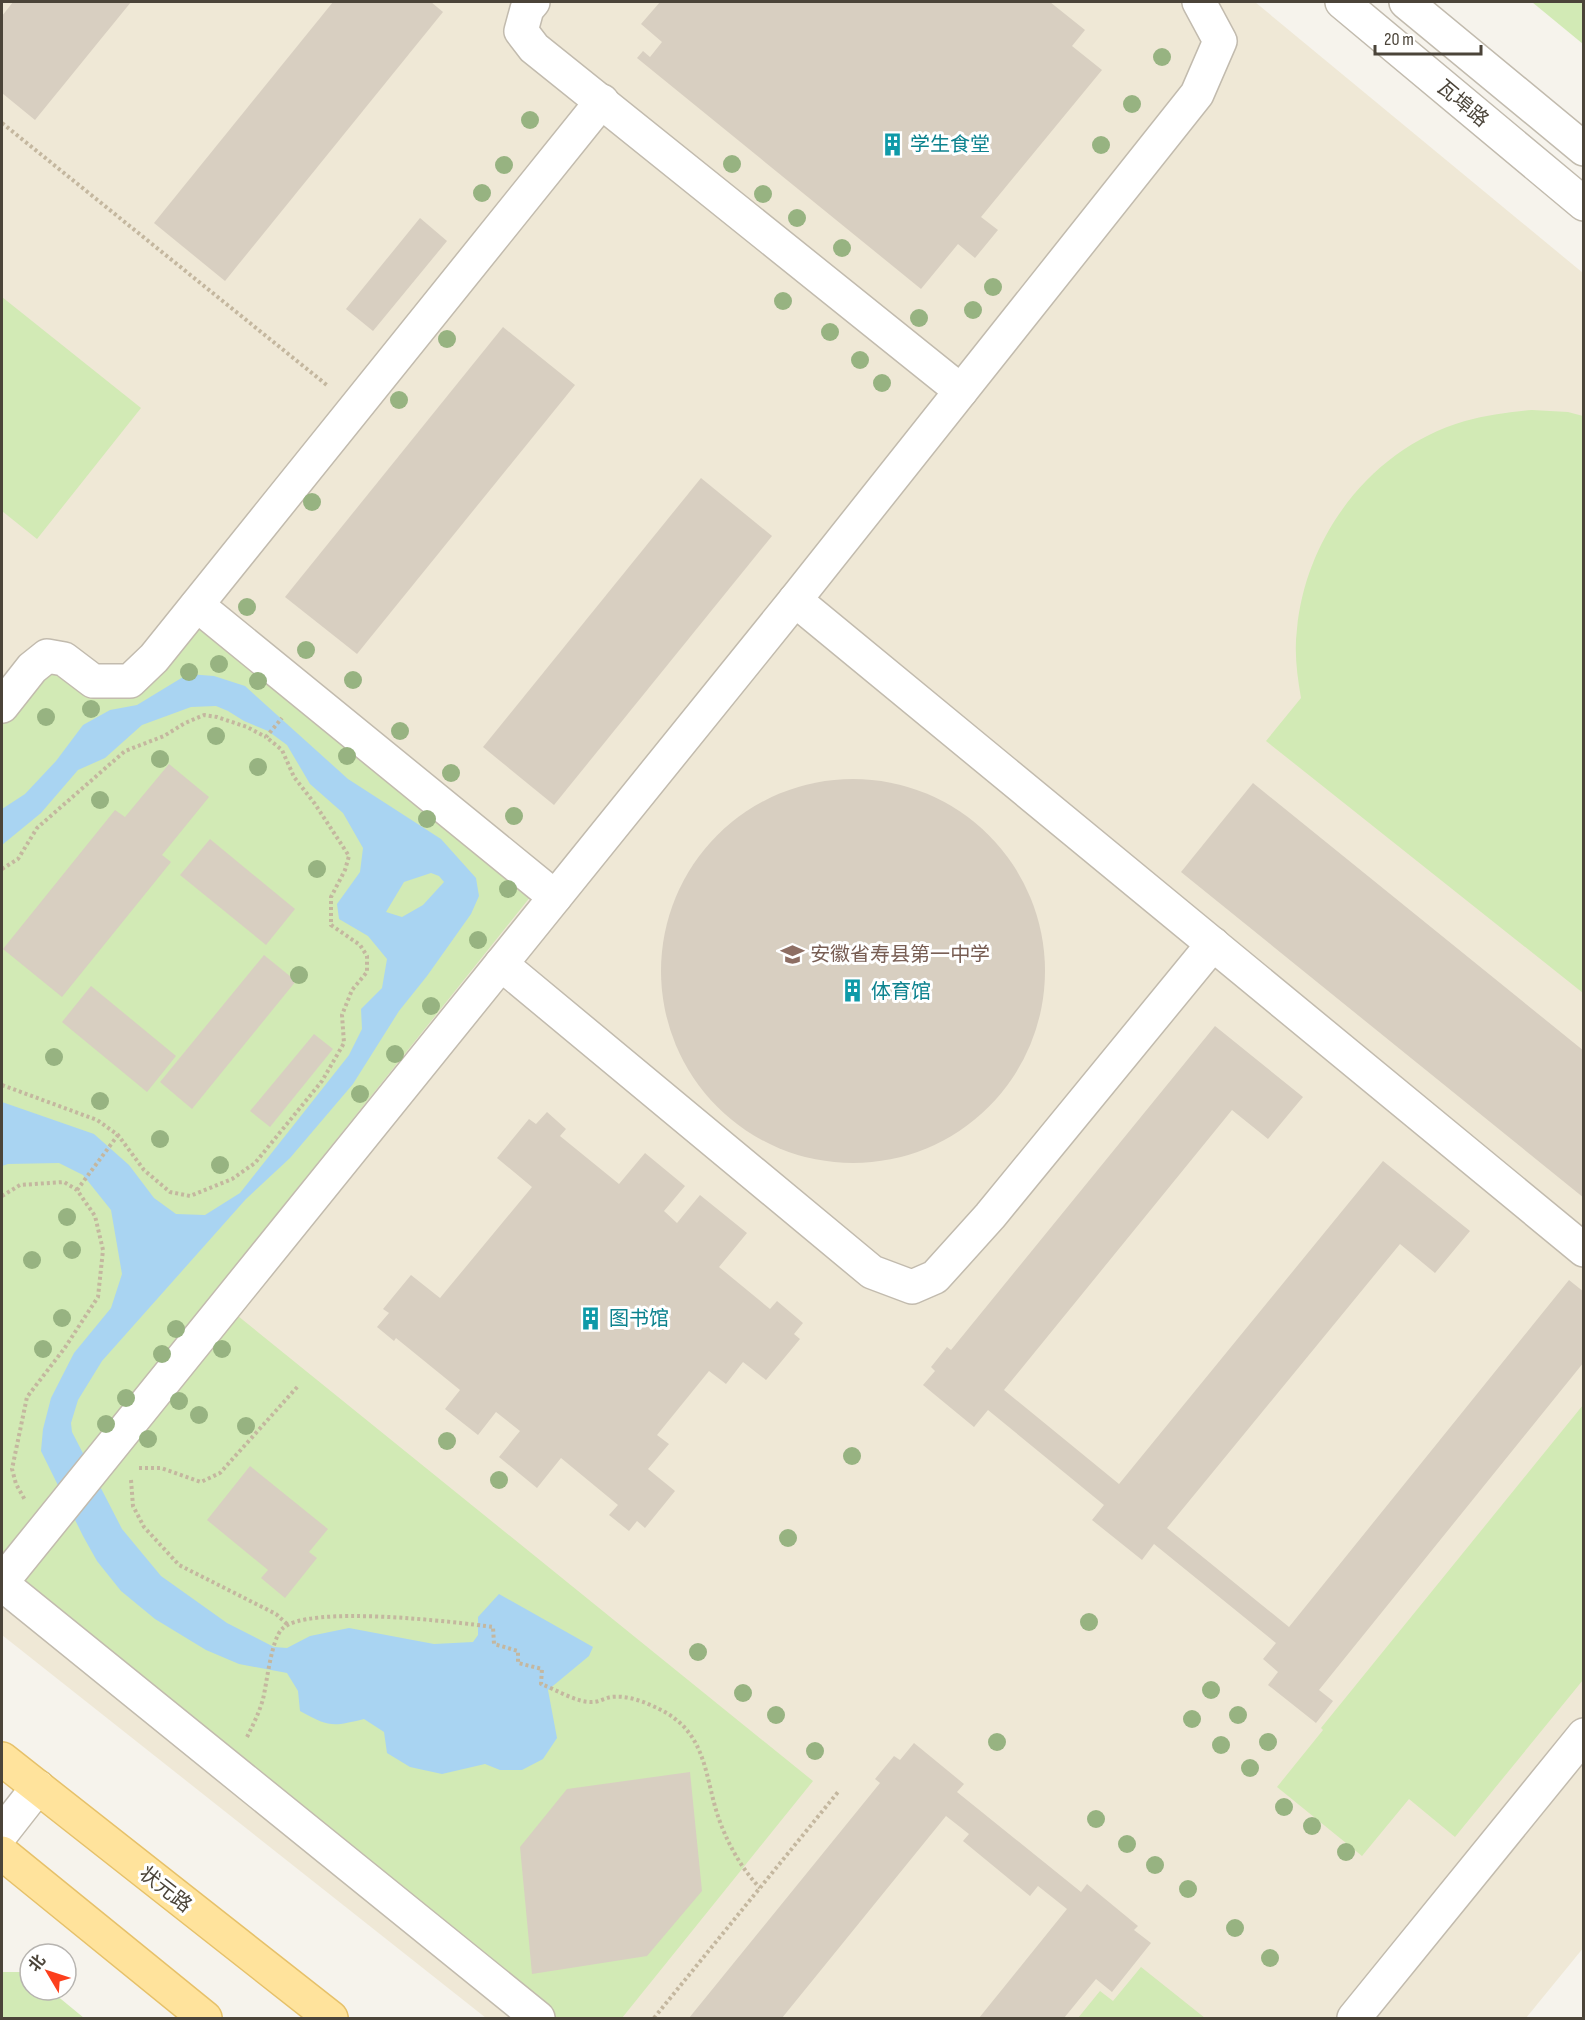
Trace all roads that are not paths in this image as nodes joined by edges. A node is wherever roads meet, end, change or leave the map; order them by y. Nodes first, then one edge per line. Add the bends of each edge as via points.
1 (533, 2) edge
2 (1199, 2) edge
3 (1342, 2) edge
4 (1406, 2) edge
5 (602, 101) junction
6 (1584, 149) edge
7 (1584, 204) edge
8 (961, 391) junction
9 (795, 600) junction
10 (197, 605) junction
11 (2, 706) edge
12 (555, 897) junction
13 (1213, 944) junction
14 (501, 964) junction
15 (1584, 1250) edge
16 (2, 1583) edge
17 (1584, 1735) edge
18 (2, 1759) edge
19 (38, 1787) junction
20 (2, 1833) edge
21 (2, 1853) edge
22 (206, 2019) edge
23 (331, 2019) edge
24 (538, 2019) edge
25 (1354, 2019) edge

1 - 5 street via 520,31 534,48
2 - 8 street via 1220,41 1197,94
3 - 7 street, 瓦埠路
4 - 6 street
5 - 8 street
5 - 10 street
8 - 9 street
9 - 12 street
9 - 13 street
10 - 11 street via 130,681 93,681 64,659 48,656 32,668
10 - 12 street
12 - 14 street
13 - 14 street via 990,1216 935,1277 912,1287 872,1272
13 - 15 street
14 - 16 street
16 - 24 street
17 - 25 street
18 - 19 main road, 状元路
19 - 20 street
19 - 23 main road, 状元路
21 - 22 main road

